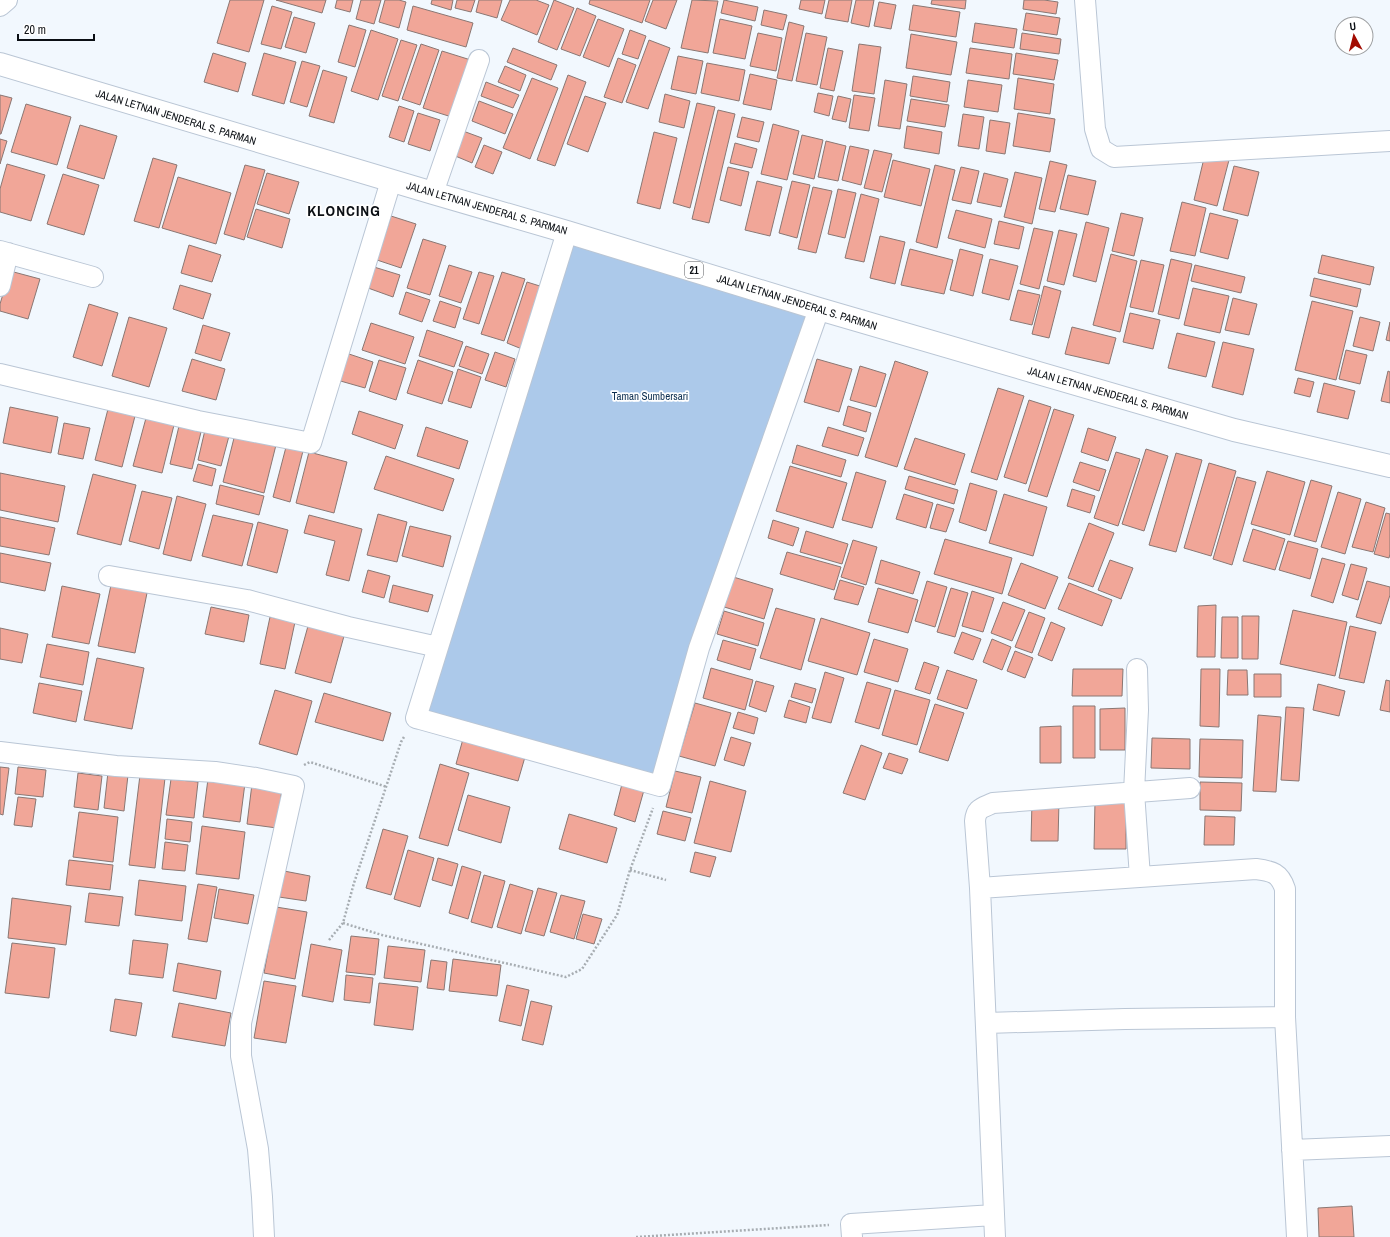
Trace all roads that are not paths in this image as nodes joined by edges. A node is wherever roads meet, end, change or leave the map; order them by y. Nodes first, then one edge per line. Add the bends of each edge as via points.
1 (6, 0) edge
2 (1085, 0) edge
3 (0, 6) edge
4 (479, 60) dead end
5 (0, 64) edge
6 (1390, 141) edge
7 (391, 181) junction
8 (433, 193) junction
9 (567, 232) junction
10 (4, 252) edge
11 (93, 277) dead end
12 (0, 286) edge
13 (819, 309) junction
14 (0, 374) edge
15 (1390, 466) edge
16 (109, 576) dead end
17 (438, 647) junction
18 (1137, 669) dead end
19 (0, 752) edge
20 (1190, 788) dead end
21 (1134, 792) junction
22 (1140, 877) junction
23 (980, 888) junction
24 (1285, 1017) junction
25 (986, 1024) junction
26 (1390, 1146) edge
27 (1292, 1150) junction
28 (994, 1215) junction
29 (852, 1230) edge
30 (264, 1237) edge
31 (995, 1237) edge
32 (1297, 1237) edge

1 - 3 street
2 - 6 street via 1095,129 1101,149 1114,157
4 - 8 street
5 - 7 highway, JALAN LETNAN JENDERAL S. PARMAN / 21
7 - 8 highway, JALAN LETNAN JENDERAL S. PARMAN / 21
7 - 14 street via 311,443 198,421
8 - 9 highway, JALAN LETNAN JENDERAL S. PARMAN / 21
9 - 13 highway, JALAN LETNAN JENDERAL S. PARMAN / 21
9 - 17 street
10 - 11 street
10 - 12 street
13 - 15 highway, JALAN LETNAN JENDERAL S. PARMAN / 21 via 1234,430
13 - 17 street via 699,648 660,786 416,718
16 - 17 street via 247,600 348,627
18 - 21 street
19 - 30 street via 116,766 215,772 294,786 242,1023 241,1056 258,1149
20 - 21 street
21 - 22 street
21 - 23 street via 993,802 980,809 975,813
22 - 23 street
22 - 24 street via 1256,869 1271,871 1278,876 1283,881 1285,889
23 - 25 street
24 - 25 street
24 - 27 street
25 - 28 street
26 - 27 street
27 - 32 street
28 - 29 street
28 - 31 street

